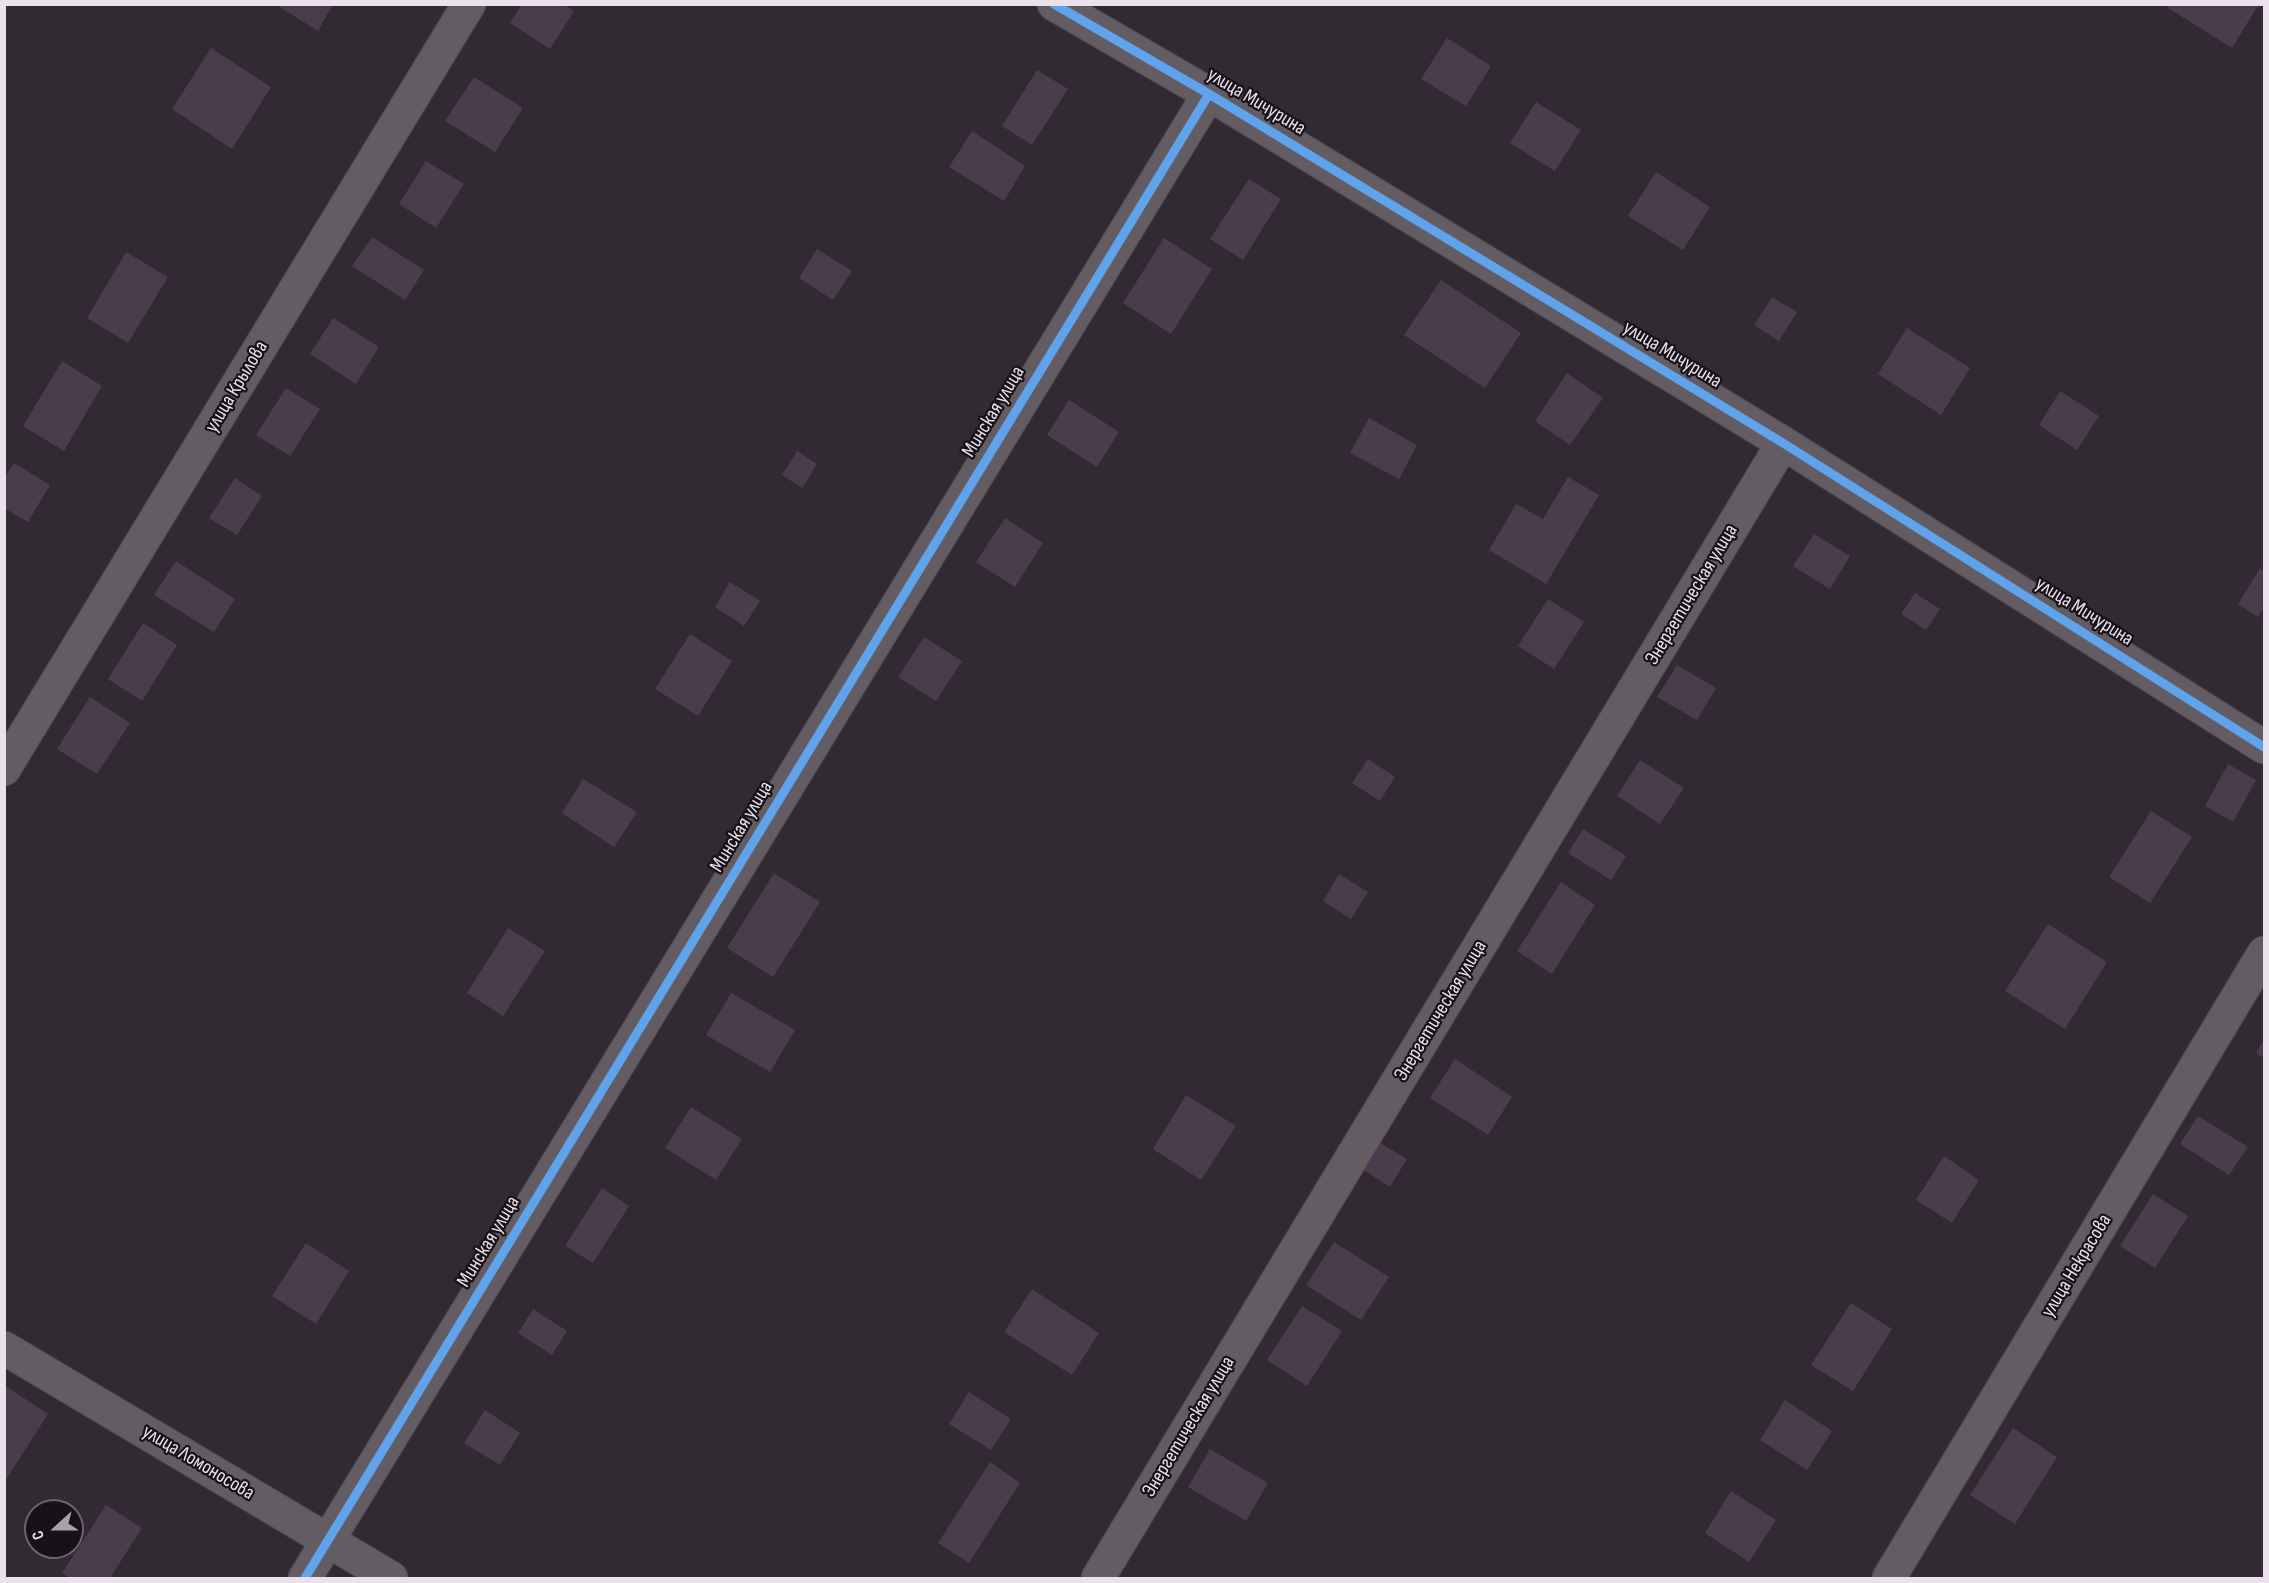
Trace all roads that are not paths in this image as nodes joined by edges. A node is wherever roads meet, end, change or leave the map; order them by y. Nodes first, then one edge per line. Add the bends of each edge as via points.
1 (469, 4) edge
2 (1054, 4) edge
3 (1209, 94) junction
4 (1783, 443) junction
5 (2265, 747) edge
6 (4, 769) edge
7 (2265, 953) edge
8 (4, 1348) edge
9 (329, 1541) junction
10 (305, 1578) edge
11 (391, 1578) edge
12 (1098, 1578) edge
13 (1889, 1578) edge

1 - 6 street, улица Крылова
2 - 3 street, улица Мичурина
3 - 4 street, улица Мичурина
3 - 9 street, Минская улица
4 - 5 street, улица Мичурина
4 - 12 street, Энергетическая улица
7 - 13 street, улица Некрасова
8 - 9 street, улица Ломоносова
9 - 10 street, Минская улица
9 - 11 street, улица Ломоносова

